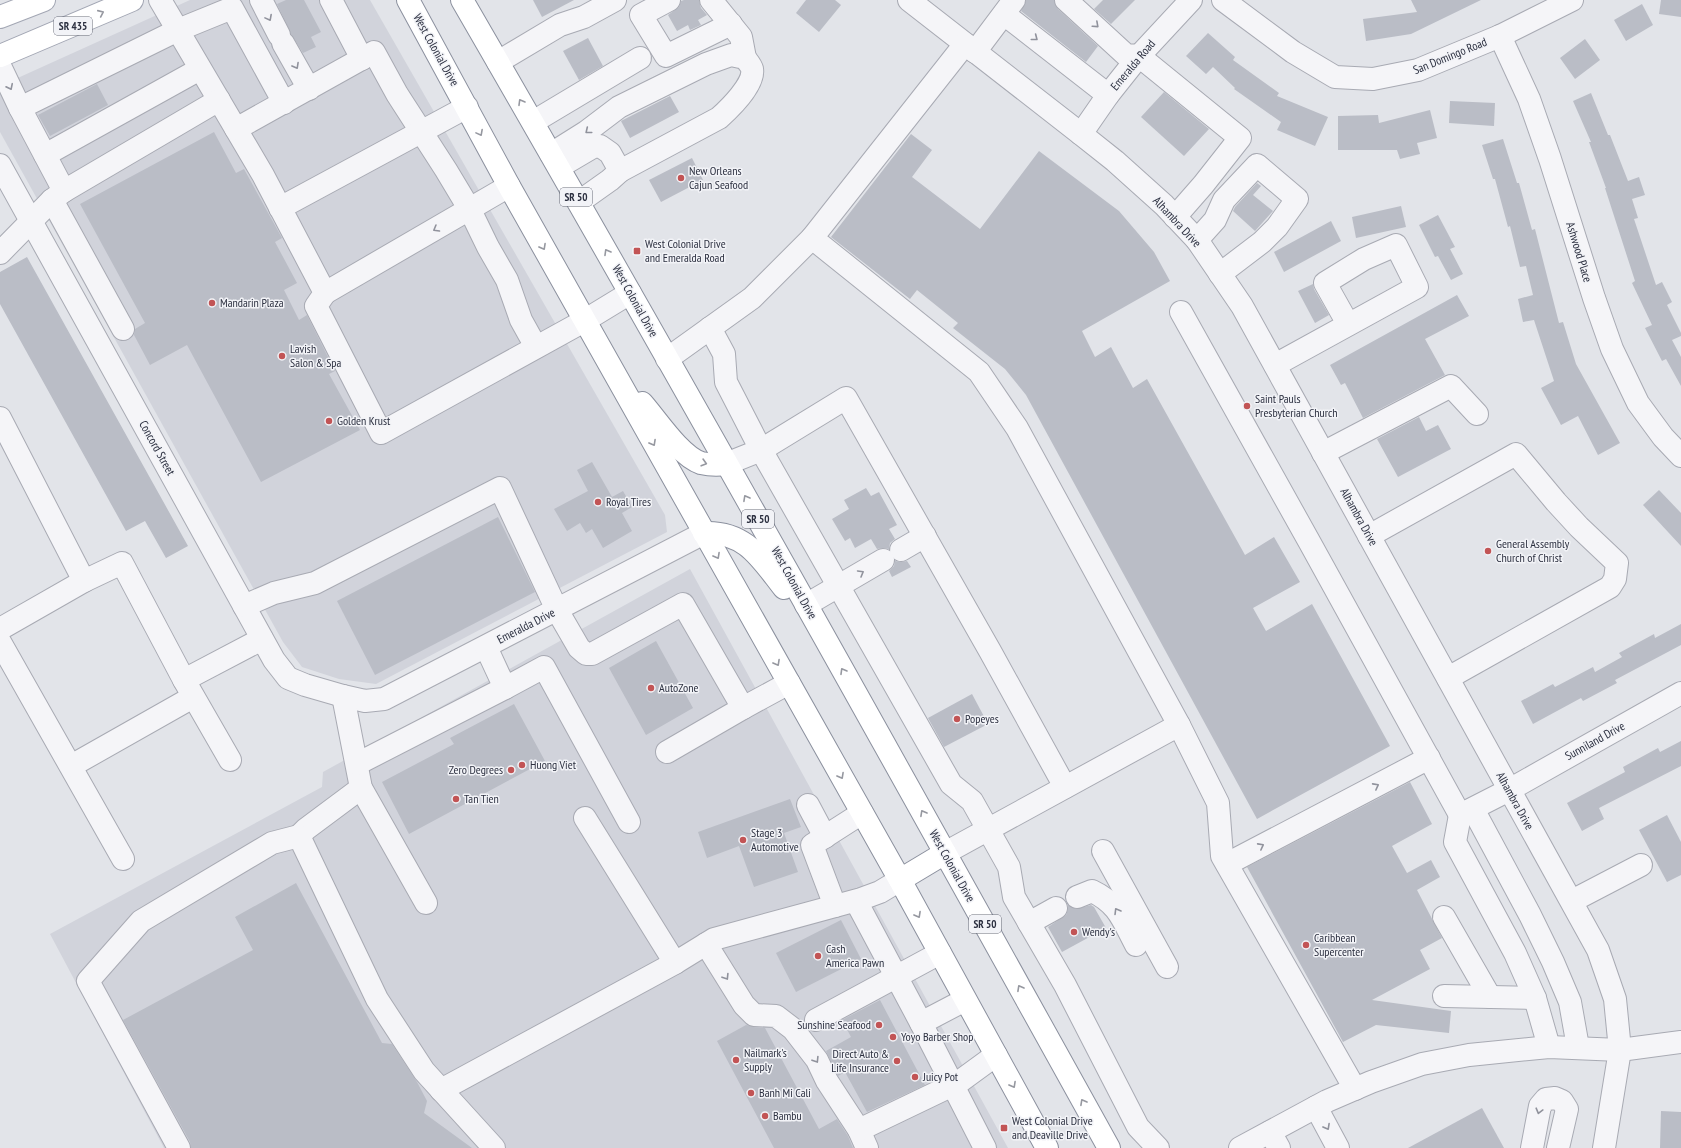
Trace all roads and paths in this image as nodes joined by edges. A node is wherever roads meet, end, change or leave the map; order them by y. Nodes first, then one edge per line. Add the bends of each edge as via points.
1 (44, 0) edge
2 (132, 0) edge
3 (160, 0) edge
4 (261, 0) edge
5 (331, 0) edge
6 (408, 0) edge
7 (463, 0) edge
8 (615, 0) edge
9 (669, 0) edge
10 (711, 0) edge
11 (909, 0) edge
12 (1066, 0) edge
13 (1191, 0) edge
14 (1224, 0) edge
15 (1572, 0) edge
16 (1009, 7) edge
17 (0, 17) edge
18 (731, 24) junction
19 (178, 30) junction
20 (1500, 36) junction
21 (970, 48) junction
22 (0, 56) edge
23 (1139, 56) junction
24 (640, 58) dead end
25 (745, 58) junction
26 (362, 59) junction
27 (498, 62) junction
28 (0, 66) edge
29 (200, 68) junction
30 (309, 89) junction
31 (1108, 95) junction
32 (219, 100) junction
33 (284, 103) junction
34 (20, 108) junction
35 (467, 108) junction
36 (533, 122) junction
37 (236, 130) junction
38 (422, 132) junction
39 (1081, 134) junction
40 (45, 155) junction
41 (555, 160) junction
42 (0, 165) edge
43 (620, 171) junction
44 (509, 186) junction
45 (58, 195) junction
46 (579, 202) junction
47 (280, 208) junction
48 (470, 210) junction
49 (1175, 217) junction
50 (31, 221) junction
51 (812, 238) junction
52 (1196, 240) junction
53 (0, 253) edge
54 (1220, 274) junction
55 (102, 290) junction
56 (325, 293) junction
57 (630, 293) junction
58 (77, 304) junction
59 (1181, 312) dead end
60 (584, 321) junction
61 (1348, 324) dead end
62 (123, 329) dead end
63 (715, 337) junction
64 (536, 347) junction
65 (602, 354) junction
66 (667, 359) junction
67 (1275, 365) junction
68 (1477, 414) dead end
69 (0, 418) edge
70 (6, 444) edge
71 (761, 450) junction
72 (1323, 453) junction
73 (1681, 456) edge
74 (726, 464) junction
75 (704, 533) junction
76 (925, 536) junction
77 (1369, 536) junction
78 (84, 581) junction
79 (839, 585) junction
80 (806, 605) junction
81 (244, 606) junction
82 (557, 610) junction
83 (0, 628) edge
84 (262, 639) junction
85 (0, 642) edge
86 (827, 642) junction
87 (486, 647) junction
88 (1448, 678) junction
89 (789, 683) junction
90 (189, 688) junction
91 (505, 688) junction
92 (1681, 693) edge
93 (344, 696) junction
94 (743, 708) junction
95 (1179, 725) junction
96 (667, 752) dead end
97 (1429, 758) junction
98 (230, 760) dead end
99 (357, 764) junction
100 (71, 766) junction
101 (1065, 787) junction
102 (361, 788) junction
103 (1509, 790) junction
104 (808, 805) dead end
105 (1466, 812) junction
106 (862, 813) junction
107 (585, 818) dead end
108 (629, 822) dead end
109 (987, 830) junction
110 (300, 836) junction
111 (825, 836) junction
112 (1103, 851) dead end
113 (945, 853) junction
114 (123, 859) dead end
115 (1227, 864) junction
116 (1641, 865) dead end
117 (900, 880) junction
118 (1077, 897) dead end
119 (856, 900) junction
120 (1572, 901) junction
121 (426, 903) dead end
122 (835, 906) junction
123 (1056, 908) dead end
124 (1444, 917) dead end
125 (1029, 923) junction
126 (706, 944) junction
127 (1136, 945) dead end
128 (940, 953) junction
129 (675, 963) junction
130 (1167, 967) dead end
131 (897, 976) junction
132 (1444, 996) dead end
133 (1490, 997) junction
134 (1535, 998) junction
135 (966, 1000) junction
136 (816, 1020) dead end
137 (920, 1023) junction
138 (1681, 1042) edge
139 (1549, 1046) junction
140 (1578, 1047) junction
141 (1620, 1050) junction
142 (996, 1055) junction
143 (952, 1085) junction
144 (1355, 1089) junction
145 (441, 1090) junction
146 (1316, 1107) junction
147 (1032, 1122) junction
148 (863, 1139) edge
149 (1274, 1140) edge
150 (179, 1148) edge
151 (494, 1148) edge
152 (984, 1148) edge
153 (1047, 1148) edge
154 (1054, 1148) edge
155 (1109, 1148) edge
156 (1158, 1148) edge
157 (1240, 1148) edge
158 (1338, 1148) edge
159 (1532, 1148) edge
160 (1558, 1148) edge
161 (1604, 1148) edge

1 - 17 main road
22 -> 2 main road, SR 435
3 - 19 street
4 -> 30 street
5 - 26 street
6 - 35 main road, West Colonial Drive
7 - 27 main road, West Colonial Drive / SR 50
8 - 27 street via 584,17 560,25
9 - 18 street via 641,15 666,56
10 - 18 street
11 - 21 street, Alhambra Drive
12 -> 23 street via 1126,55
13 - 23 street, Emeralda Road
14 - 20 street, San Domingo Road via 1293,52 1335,77 1373,79 1418,70
15 - 20 street, San Domingo Road
16 - 21 street
16 -> 31 street
18 - 25 street via 741,37
19 - 29 street
19 - 33 street via 232,8
19 - 34 street
20 - 73 street, Ashwood Place via 1529,99 1612,349 1638,402 1663,437
21 - 39 street, Alhambra Drive
21 - 51 street
23 - 31 street, Emeralda Road
23 - 49 street via 1240,138
24 - 36 street
25 -> 41 street via 731,55 706,64 619,107
25 - 43 street via 752,68 752,79 726,112
26 - 30 street
26 - 38 street via 374,52
36 -> 27 main road, West Colonial Drive / SR 50
28 -> 34 street
29 - 32 street
29 - 40 street
30 - 33 street
31 - 39 street, Emeralda Road
32 - 37 street
32 - 45 street
33 - 37 street
34 - 40 street
35 - 38 street
35 -> 44 main road, West Colonial Drive
36 - 41 main road, West Colonial Drive / SR 50
37 - 47 street
38 - 47 street
38 - 48 street
39 - 49 street, Alhambra Drive via 1121,166
40 - 45 street
41 - 43 street via 600,146 610,153
41 - 46 main road, West Colonial Drive / SR 50
42 - 50 street, Concord Street
43 - 46 street
44 - 48 street
44 -> 60 main road, West Colonial Drive
45 - 50 street
45 - 55 street
57 -> 46 main road, West Colonial Drive / SR 50
47 - 56 street
48 -> 56 street
48 - 64 street via 507,280 521,320
49 - 52 street, Alhambra Drive
50 - 53 street
50 - 58 street, Concord Street
51 - 63 street
51 - 95 street via 979,372 1017,428
52 - 54 street, Alhambra Drive
52 - 54 street via 1215,220 1224,200 1257,165 1297,199 1277,227 1262,242
54 - 67 street, Alhambra Drive via 1242,306
55 - 58 street
55 - 62 street
56 - 64 street via 316,306 381,433
57 - 60 street
57 - 66 main road, West Colonial Drive / SR 50
58 - 81 street, Concord Street
59 - 97 street
60 - 64 street
60 - 65 main road, West Colonial Drive
61 - 67 street
63 - 66 street
63 - 71 street via 724,354 726,382
65 -> 74 main road via 680,450 700,463
65 -> 75 main road, West Colonial Drive
66 - 74 main road, West Colonial Drive / SR 50
67 - 72 street, Alhambra Drive
68 - 72 street via 1451,386
69 - 70 street
70 - 78 street
71 - 74 street
71 - 76 street via 846,398
71 - 79 street
72 - 77 street, Alhambra Drive
80 -> 74 main road, West Colonial Drive / SR 50
75 - 82 street, Emeralda Drive
75 - 86 main road via 734,538 754,550
75 -> 89 main road, West Colonial Drive
79 -> 76 street
76 - 101 street
77 - 88 street, Alhambra Drive
77 - 88 street via 1516,454 1574,522 1617,563 1615,579 1610,587
78 - 83 street
78 - 90 street via 122,563
79 - 80 street
79 - 109 street via 951,784 972,801
80 - 86 main road, West Colonial Drive / SR 50
81 - 82 street via 274,593 315,583 500,488
81 - 84 street, Concord Street
82 - 87 street, Emeralda Drive
82 - 94 street via 579,648 586,654 592,654 683,604
84 - 90 street
84 - 93 street, Concord Street via 288,678
85 - 100 street
113 -> 86 main road, West Colonial Drive / SR 50
87 - 91 street
87 - 93 street, Emeralda Drive via 384,700 365,701
88 - 103 street, Alhambra Drive
89 - 94 street
89 -> 106 main road, West Colonial Drive
90 - 98 street
90 - 100 street
91 - 99 street
91 - 108 street via 544,667
92 - 103 street, Sunniland Drive
93 - 99 street
94 - 96 street
95 - 101 street
95 - 115 street via 1218,803 1222,856
97 - 105 street
115 -> 97 street
99 - 102 street
100 - 114 street
101 - 109 street
102 - 110 street
102 - 121 street
103 - 105 street, Sunniland Drive
103 - 120 street, Alhambra Drive
104 - 111 street
105 - 134 street via 1455,842 1515,953
105 - 140 street via 1530,915 1553,962 1570,1002
106 - 111 street
106 - 117 main road, West Colonial Drive
107 - 129 street
109 - 113 street
109 - 125 street via 1009,867 1014,897
110 - 145 street via 377,999 424,1071
110 - 150 street via 272,843 141,921 88,981
111 - 122 street via 812,845
112 - 130 street
113 - 117 main road
155 -> 113 main road, West Colonial Drive / SR 50
115 - 144 street
116 - 120 street
117 - 119 street via 880,892
117 -> 128 main road, West Colonial Drive
127 -> 118 street via 1114,905 1105,897 1092,891
119 - 122 street
119 - 131 street
120 - 141 street, Alhambra Drive via 1598,950 1615,999
122 - 126 street via 714,939
123 - 125 street
124 - 133 street
125 - 156 street via 1138,1127
126 - 129 street
126 -> 148 street via 751,1013 776,1016 793,1029 817,1060
128 - 131 street
128 - 135 main road, West Colonial Drive
129 - 145 street
131 - 136 street
131 - 137 street
132 - 133 street
133 - 134 street
134 - 139 street
135 - 137 street
135 - 142 main road, West Colonial Drive
137 - 143 street
138 - 141 street
139 - 140 street
139 - 144 street via 1469,1055 1422,1064
140 - 141 street
141 - 161 street, Alhambra Drive
142 - 143 street
142 -> 147 main road, West Colonial Drive
143 - 148 street
143 - 152 street
144 - 146 street
145 - 151 street
146 - 149 street
146 -> 158 street
147 - 153 main road, West Colonial Drive
147 - 154 main road
149 - 157 street
160 -> 159 street via 1567,1109 1562,1101 1555,1098 1546,1099 1540,1106

